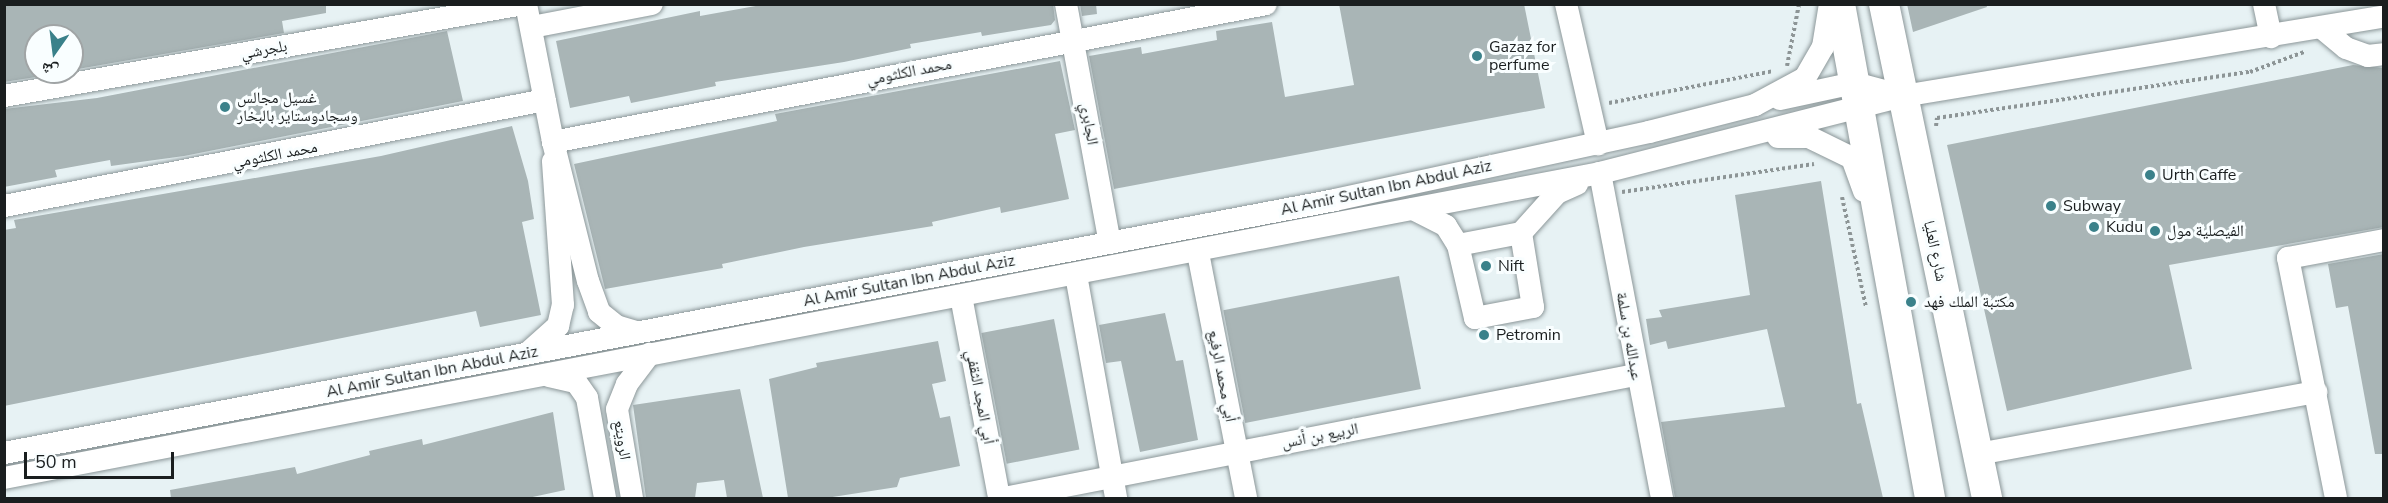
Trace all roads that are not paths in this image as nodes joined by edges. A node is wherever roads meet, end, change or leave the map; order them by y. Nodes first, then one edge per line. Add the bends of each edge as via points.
1 (525, 4) edge
2 (652, 4) edge
3 (1066, 4) edge
4 (1266, 4) edge
5 (1566, 4) edge
6 (1830, 4) edge
7 (1840, 4) edge
8 (1884, 4) edge
9 (2264, 4) edge
10 (2384, 16) edge
11 (532, 27) junction
12 (2329, 34) junction
13 (2271, 37) junction
14 (1074, 40) junction
15 (2384, 54) edge
16 (4, 96) edge
17 (1856, 96) junction
18 (1903, 96) junction
19 (545, 100) junction
20 (1755, 105) junction
21 (1743, 137) junction
22 (553, 142) junction
23 (1598, 144) junction
24 (1602, 184) junction
25 (4, 206) edge
26 (1413, 209) junction
27 (1880, 230) junction
28 (1521, 233) junction
29 (2384, 240) edge
30 (1110, 243) junction
31 (1458, 244) junction
32 (1198, 253) junction
33 (1076, 275) junction
34 (961, 296) junction
35 (636, 332) junction
36 (526, 354) junction
37 (650, 354) junction
38 (544, 375) junction
39 (1635, 375) junction
40 (2316, 392) junction
41 (4, 453) edge
42 (1236, 453) junction
43 (1978, 454) junction
44 (4, 478) edge
45 (1114, 488) edge
46 (605, 498) edge
47 (632, 498) edge
48 (999, 498) edge
49 (1004, 498) edge
50 (1246, 498) edge
51 (1662, 498) edge
52 (1930, 498) edge
53 (1987, 498) edge
54 (2336, 498) edge

1 - 11 street
1 - 16 street, بلجرشي
2 - 11 street
3 - 14 street, الجابري
4 - 14 street, محمد الكلثومي
5 - 23 street
6 - 20 street, Al Amir Sultan Ibn Abdul Aziz via 1823,47 1805,78
7 - 17 main road
8 - 18 main road, شارع العليا
9 - 13 street
10 - 12 street, Al Amir Sultan Ibn Abdul Aziz
11 - 19 street
12 - 13 street, Al Amir Sultan Ibn Abdul Aziz
12 - 15 street via 2368,56
13 - 18 street, Al Amir Sultan Ibn Abdul Aziz
14 - 22 street, محمد الكلثومي
14 - 30 street, الجابري
17 - 18 street, Al Amir Sultan Ibn Abdul Aziz
17 - 20 street
17 - 21 street, Al Amir Sultan Ibn Abdul Aziz
17 - 27 main road
18 - 43 main road, شارع العليا
19 - 22 street
19 - 25 street, محمد الكلثومي
20 - 23 street, Al Amir Sultan Ibn Abdul Aziz
21 - 24 street, Al Amir Sultan Ibn Abdul Aziz
21 - 27 street, Al Amir Sultan Ibn Abdul Aziz via 1809,137 1852,158
22 - 35 street via 599,312 616,326
22 - 36 street via 552,196 564,276 563,305 558,326
23 - 30 street, Al Amir Sultan Ibn Abdul Aziz
24 - 26 street, Al Amir Sultan Ibn Abdul Aziz
24 - 28 street via 1557,193
24 - 39 street, عبدالله بن سلمة
26 - 31 street via 1446,226
26 - 32 street, Al Amir Sultan Ibn Abdul Aziz
27 - 52 main road
28 - 31 street
28 - 31 street via 1533,307 1475,318
29 - 40 street via 2288,258
30 - 35 street, Al Amir Sultan Ibn Abdul Aziz
32 - 33 street, Al Amir Sultan Ibn Abdul Aziz
32 - 42 street, أبي محمد الرفيع
33 - 34 street, Al Amir Sultan Ibn Abdul Aziz
33 - 45 street
34 - 37 street, Al Amir Sultan Ibn Abdul Aziz
34 - 48 street, أبي المجد الثقفي
35 - 36 street, Al Amir Sultan Ibn Abdul Aziz
36 - 41 street, Al Amir Sultan Ibn Abdul Aziz
37 - 38 street, Al Amir Sultan Ibn Abdul Aziz
37 - 47 street, الرويتع via 627,384 617,409
38 - 44 street, Al Amir Sultan Ibn Abdul Aziz
38 - 46 street, الرويتع via 576,382 586,398
39 - 42 street, الربيع بن أنس
39 - 51 street, عبدالله بن سلمة
40 - 43 street
40 - 54 street
42 - 45 street, الربيع بن أنس
42 - 50 street, أبي محمد الرفيع
43 - 53 main road, شارع العليا
45 - 49 street, الربيع بن أنس

